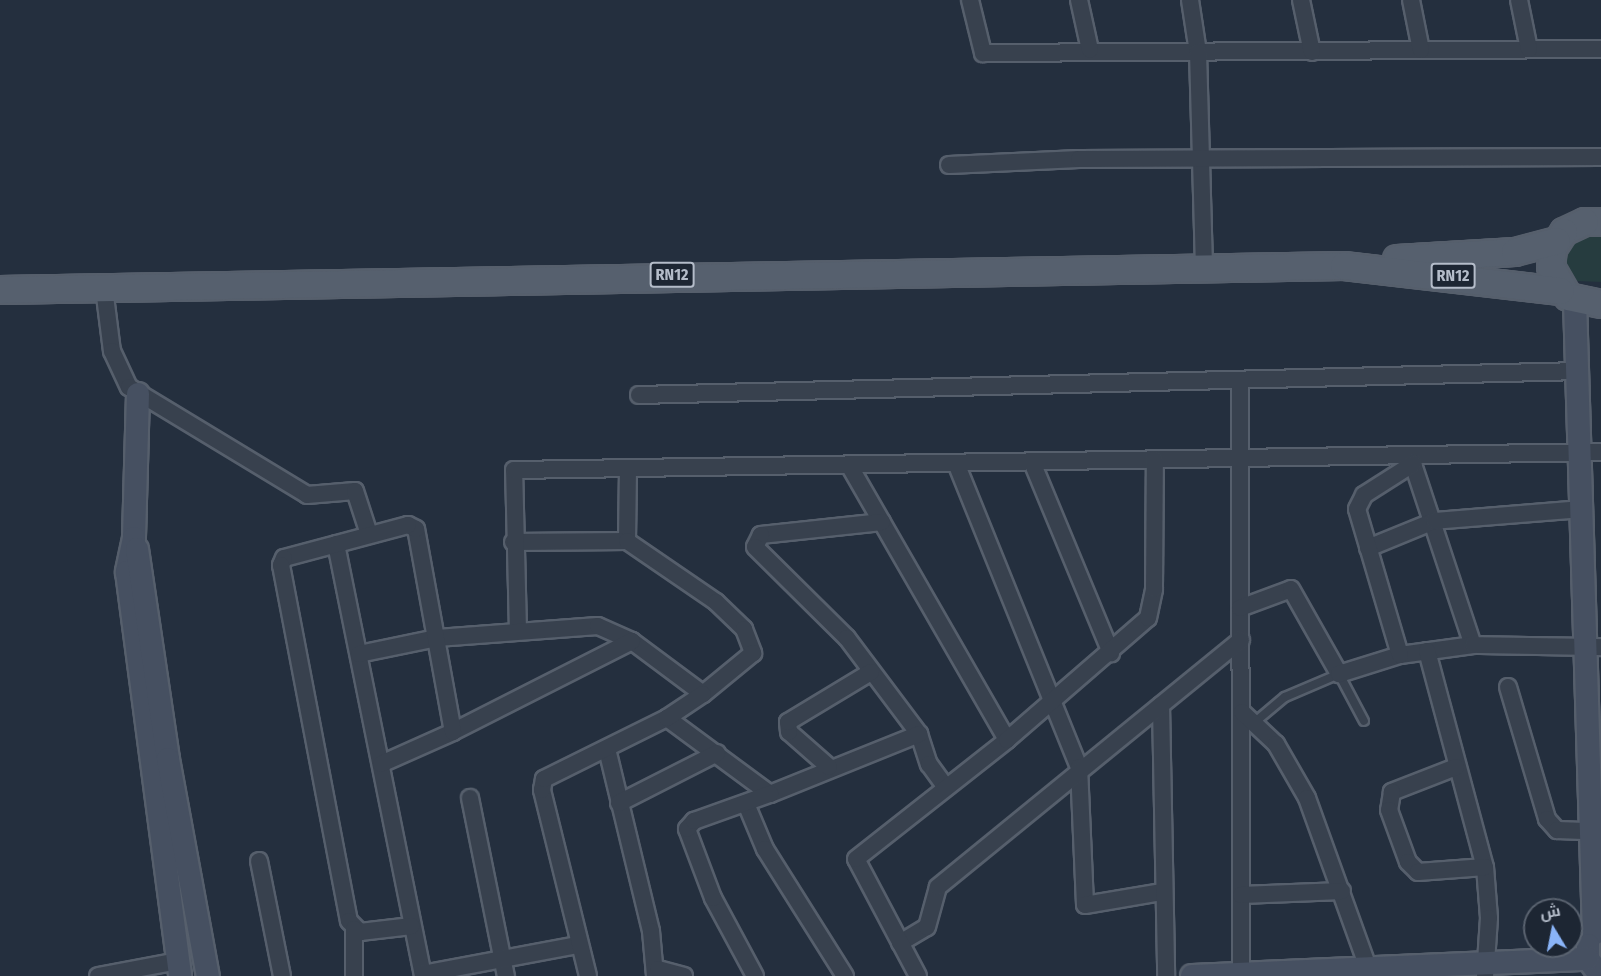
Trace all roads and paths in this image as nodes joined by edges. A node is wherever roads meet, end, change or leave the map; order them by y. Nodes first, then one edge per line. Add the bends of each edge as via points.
1 (970, 0) edge
2 (1079, 0) edge
3 (1190, 0) edge
4 (1301, 0) edge
5 (1411, 0) edge
6 (1519, 0) edge
7 (1530, 49) junction
8 (1601, 49) edge
9 (1090, 50) junction
10 (1421, 50) junction
11 (1197, 52) junction
12 (1312, 52) junction
13 (1601, 157) edge
14 (1201, 160) junction
15 (949, 165) dead end
16 (1601, 222) edge
17 (1557, 241) junction
18 (1344, 266) junction
19 (1204, 267) junction
20 (104, 288) junction
21 (0, 290) edge
22 (1568, 296) junction
23 (1601, 304) edge
24 (1580, 371) junction
25 (1240, 380) junction
26 (138, 394) junction
27 (639, 395) dead end
28 (1592, 453) edge
29 (1236, 458) junction
30 (1155, 459) junction
31 (1412, 459) junction
32 (1032, 462) junction
33 (956, 463) junction
34 (849, 465) junction
35 (628, 468) junction
36 (1584, 508) junction
37 (1434, 521) junction
38 (882, 522) junction
39 (369, 534) junction
40 (134, 538) junction
41 (627, 541) junction
42 (513, 542) junction
43 (336, 544) junction
44 (1368, 548) junction
45 (1240, 608) junction
46 (518, 631) junction
47 (437, 638) junction
48 (1241, 640) junction
49 (632, 641) junction
50 (1473, 645) junction
51 (1594, 646) edge
52 (1427, 651) junction
53 (1111, 653) junction
54 (359, 654) junction
55 (1400, 655) junction
56 (871, 672) junction
57 (1339, 674) junction
58 (1508, 687) dead end
59 (703, 694) junction
60 (1055, 699) junction
61 (1161, 705) junction
62 (1249, 717) junction
63 (667, 718) junction
64 (1364, 721) dead end
65 (453, 732) junction
66 (920, 734) junction
67 (1007, 740) junction
68 (608, 749) junction
69 (717, 753) junction
70 (381, 764) junction
71 (829, 767) junction
72 (1079, 767) junction
73 (1456, 767) junction
74 (946, 787) junction
75 (770, 794) junction
76 (470, 798) dead end
77 (620, 803) junction
78 (747, 806) junction
79 (1591, 831) junction
80 (259, 861) dead end
81 (1485, 867) junction
82 (1342, 891) junction
83 (1161, 892) junction
84 (1241, 895) junction
85 (412, 926) junction
86 (354, 929) junction
87 (1597, 931) edge
88 (900, 943) junction
89 (578, 945) junction
90 (1594, 967) edge
91 (504, 968) edge
92 (179, 969) edge
93 (1485, 969) edge
94 (656, 972) edge
95 (1371, 972) edge
96 (1240, 974) edge
97 (423, 975) edge
98 (98, 976) edge
99 (208, 976) edge
100 (282, 976) edge
101 (354, 976) edge
102 (588, 976) edge
103 (684, 976) edge
104 (755, 976) edge
105 (845, 976) edge
106 (918, 976) edge
107 (1166, 976) edge
108 (1192, 976) edge

1 - 9 street via 983,53
2 - 9 street
3 - 11 street
4 - 12 street
5 - 10 street
6 - 7 street
7 - 8 street
7 - 10 street
9 - 11 street
10 - 12 street
11 - 12 street
11 - 14 street
13 - 14 street
14 - 15 street
14 - 19 street
16 - 17 main road, RN12 via 1574,225
17 - 18 main road, RN12 via 1515,252
17 - 22 main road via 1551,267
18 - 19 main road, RN12
18 - 22 main road, RN12
19 - 20 main road, RN12
20 - 21 main road, RN12
20 - 26 street via 112,351 129,387
22 - 23 main road, RN12
22 - 24 street
24 - 25 street
24 - 28 street
25 - 27 street
25 - 29 street
26 - 39 street via 307,495 354,491
26 - 40 street
28 - 31 street
28 - 36 street
29 - 30 street
29 - 31 street
29 - 45 street
30 - 32 street
30 - 53 street via 1153,605 1143,624
31 - 37 street
31 - 44 street via 1360,500 1358,514
32 - 33 street
32 - 53 street
33 - 34 street
33 - 60 street
34 - 35 street
34 - 38 street
35 - 41 street
35 - 42 street via 514,470
36 - 37 street
36 - 51 street
37 - 44 street
37 - 50 street
38 - 56 street via 761,535 755,547 847,638
38 - 67 street
39 - 43 street
39 - 47 street via 408,525 416,529
40 - 92 street via 127,572 136,661
40 - 99 street
41 - 42 street
41 - 59 street via 716,602 750,639 751,657
42 - 46 street
43 - 54 street
43 - 86 street via 284,558 281,565
44 - 55 street
45 - 48 street
45 - 57 street via 1291,589
46 - 47 street
46 - 49 street via 598,626
47 - 54 street
47 - 65 street
48 - 61 street
48 - 62 street
49 - 59 street
49 - 65 street
50 - 51 street
50 - 52 street
51 - 79 street
52 - 55 street
52 - 73 street
53 - 60 street
54 - 70 street
55 - 57 street
56 - 66 street
56 - 71 street via 788,722 789,732
57 - 62 lane
57 - 64 lane
58 - 79 street via 1547,819 1557,830
59 - 63 street
60 - 67 street
60 - 72 street via 1059,726
61 - 72 street
61 - 83 street
62 - 82 street via 1307,798
62 - 84 street
63 - 68 street
63 - 69 street
65 - 70 street
66 - 71 street
66 - 74 street via 929,764
67 - 74 street
68 - 77 street
68 - 89 street via 551,772 542,784
69 - 75 street
69 - 77 street
70 - 85 street
71 - 75 street
72 - 83 street via 1085,905
72 - 88 street via 938,887 927,927
73 - 81 street
73 - 81 street via 1392,792 1389,810 1408,862 1418,872
74 - 88 street via 856,859
75 - 78 street
76 - 91 street
77 - 94 street
78 - 104 street via 694,821 687,829 713,898
78 - 105 street via 765,849
79 - 87 street
80 - 100 street
81 - 93 street
82 - 84 street
82 - 95 street
83 - 107 street
84 - 96 street
85 - 86 street
85 - 97 street
86 - 101 street
87 - 90 street
88 - 106 street
89 - 91 street
89 - 102 street
90 - 93 street
91 - 97 street
92 - 98 street
93 - 95 street
94 - 103 street
95 - 96 street
96 - 108 street

